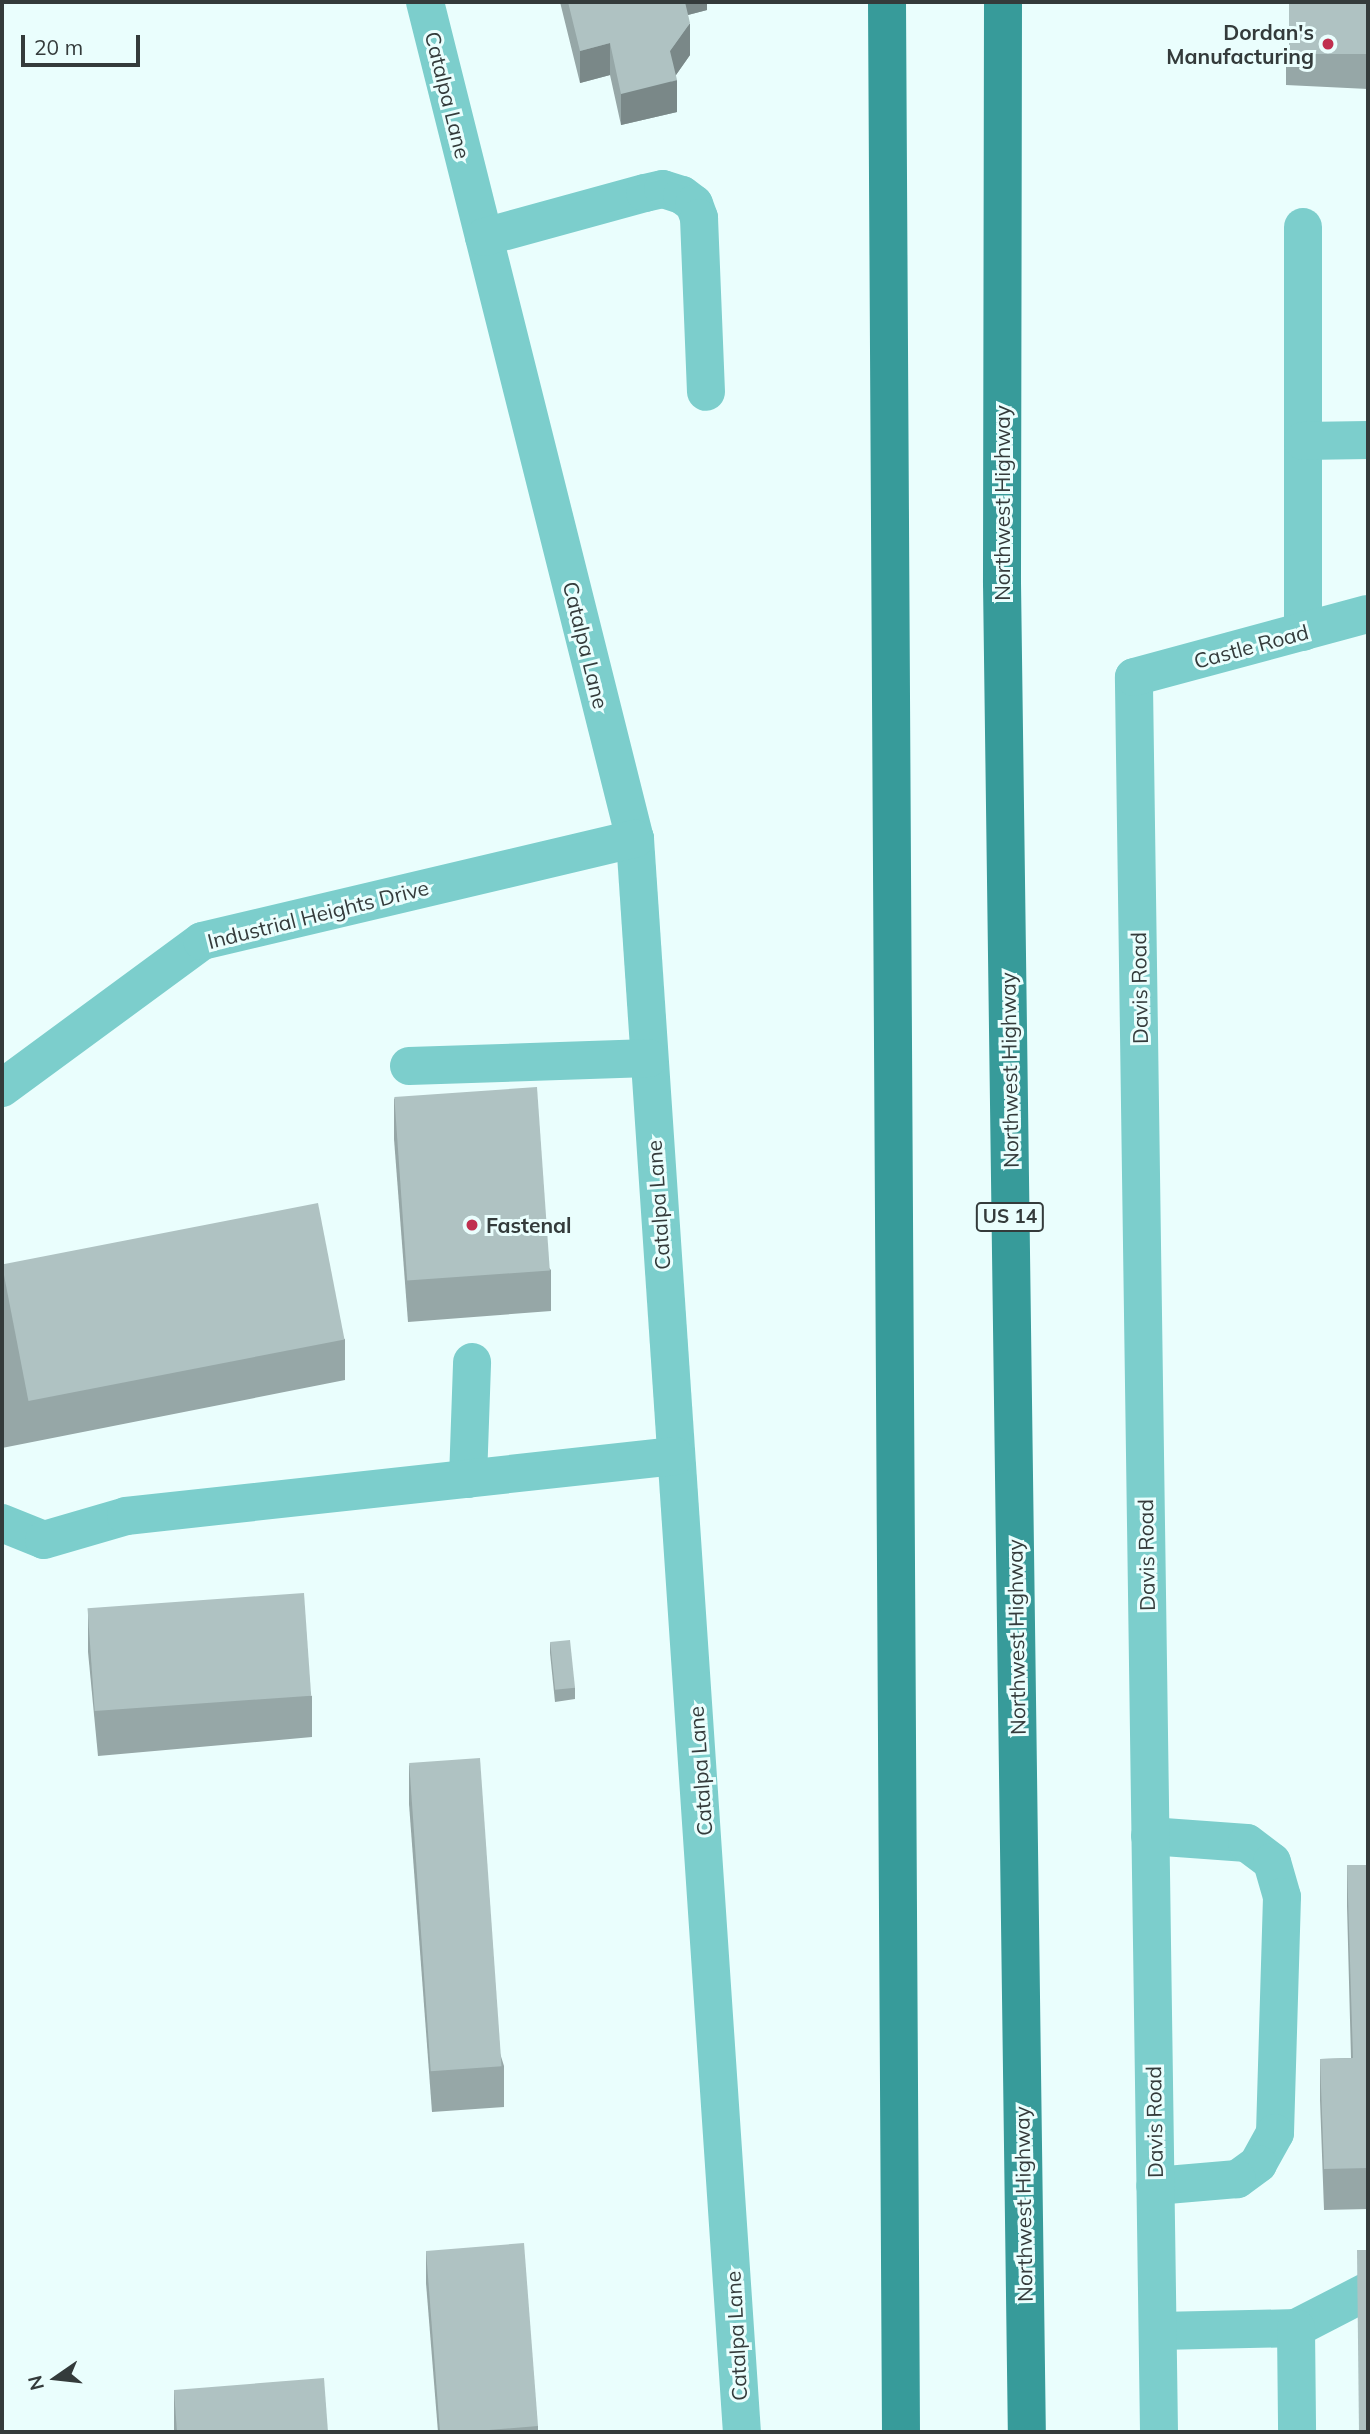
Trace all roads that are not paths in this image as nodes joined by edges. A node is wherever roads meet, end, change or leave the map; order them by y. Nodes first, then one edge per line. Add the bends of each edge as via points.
1 (425, 2) edge
2 (887, 2) edge
3 (1003, 2) edge
4 (1303, 227) dead end
5 (484, 237) junction
6 (706, 392) dead end
7 (1368, 440) edge
8 (1303, 441) junction
9 (1368, 614) edge
10 (1303, 632) junction
11 (1134, 677) joint
12 (635, 839) junction
13 (649, 1058) junction
14 (409, 1066) dead end
15 (2, 1088) edge
16 (472, 1362) dead end
17 (675, 1456) junction
18 (468, 1479) junction
19 (2, 1523) edge
20 (1150, 1836) junction
21 (1155, 2186) junction
22 (1368, 2291) edge
23 (1296, 2328) junction
24 (1158, 2332) junction
25 (742, 2432) edge
26 (901, 2432) edge
27 (1027, 2432) edge
28 (1159, 2432) edge
29 (1297, 2432) edge

1 - 5 street, Catalpa Lane
2 - 26 main road
3 - 27 main road, Northwest Highway / US 14 via 1002,583
4 - 8 street
5 - 6 street via 645,192 682,195 694,204 699,218
5 - 12 street, Catalpa Lane
7 - 8 street
8 - 10 street
9 - 10 street, Castle Road
10 - 11 street, Castle Road
11 - 20 street, Davis Road
12 - 13 street, Catalpa Lane
12 - 15 street, Industrial Heights Drive via 202,941
13 - 14 street
13 - 17 street, Catalpa Lane
16 - 18 street
17 - 18 street
17 - 25 street, Catalpa Lane via 699,1749
18 - 19 street via 126,1516 44,1540
20 - 21 street, Davis Road
20 - 21 street via 1247,1843 1272,1862 1282,1897 1275,2133 1258,2164 1237,2179
21 - 24 street, Davis Road
22 - 23 street
23 - 24 street
23 - 29 street
24 - 28 street, Davis Road

